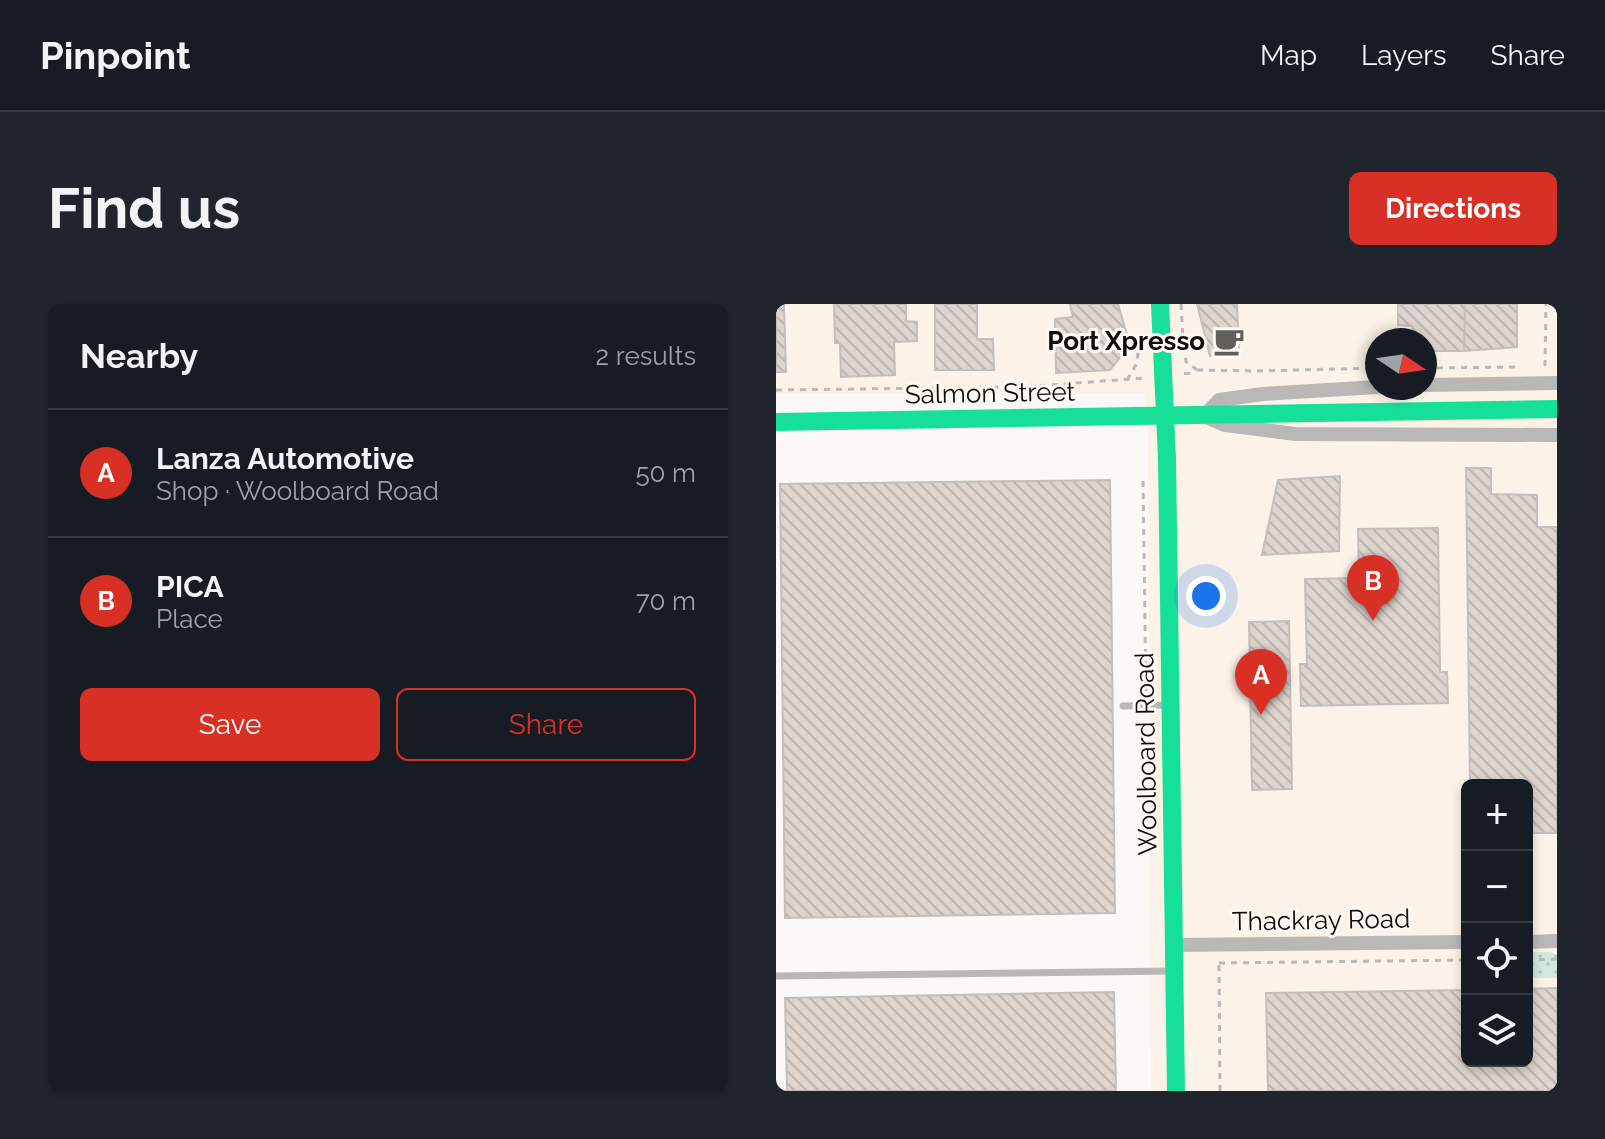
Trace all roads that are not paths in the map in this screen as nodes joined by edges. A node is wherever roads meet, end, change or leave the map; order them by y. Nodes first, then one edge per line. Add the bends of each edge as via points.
1 (1160, 304) edge
2 (1557, 383) edge
3 (1437, 385) edge
4 (1365, 388) edge
5 (1548, 409) edge
6 (1204, 416) junction
7 (1165, 417) junction
8 (776, 422) edge
9 (1557, 435) edge
10 (1171, 705) junction
11 (1123, 706) dead end
12 (1557, 941) edge
13 (1461, 942) edge
14 (1533, 942) edge
15 (1176, 945) junction
16 (1176, 971) junction
17 (776, 976) edge
18 (1176, 1091) edge

1 - 7 street, Woolboard Road
2 - 3 street
4 - 6 street, Salmon Street via 1219,400
5 - 6 street, Salmon Street
6 - 7 street, Salmon Street
6 - 9 street, Salmon Street via 1225,425 1295,434
7 - 8 street, Salmon Street
7 - 10 street, Woolboard Road
10 - 11 lane
10 - 15 street, Woolboard Road
12 - 14 street
13 - 15 street, Thackray Road
15 - 16 street, Woolboard Road
16 - 17 lane
16 - 18 street, Woolboard Road

